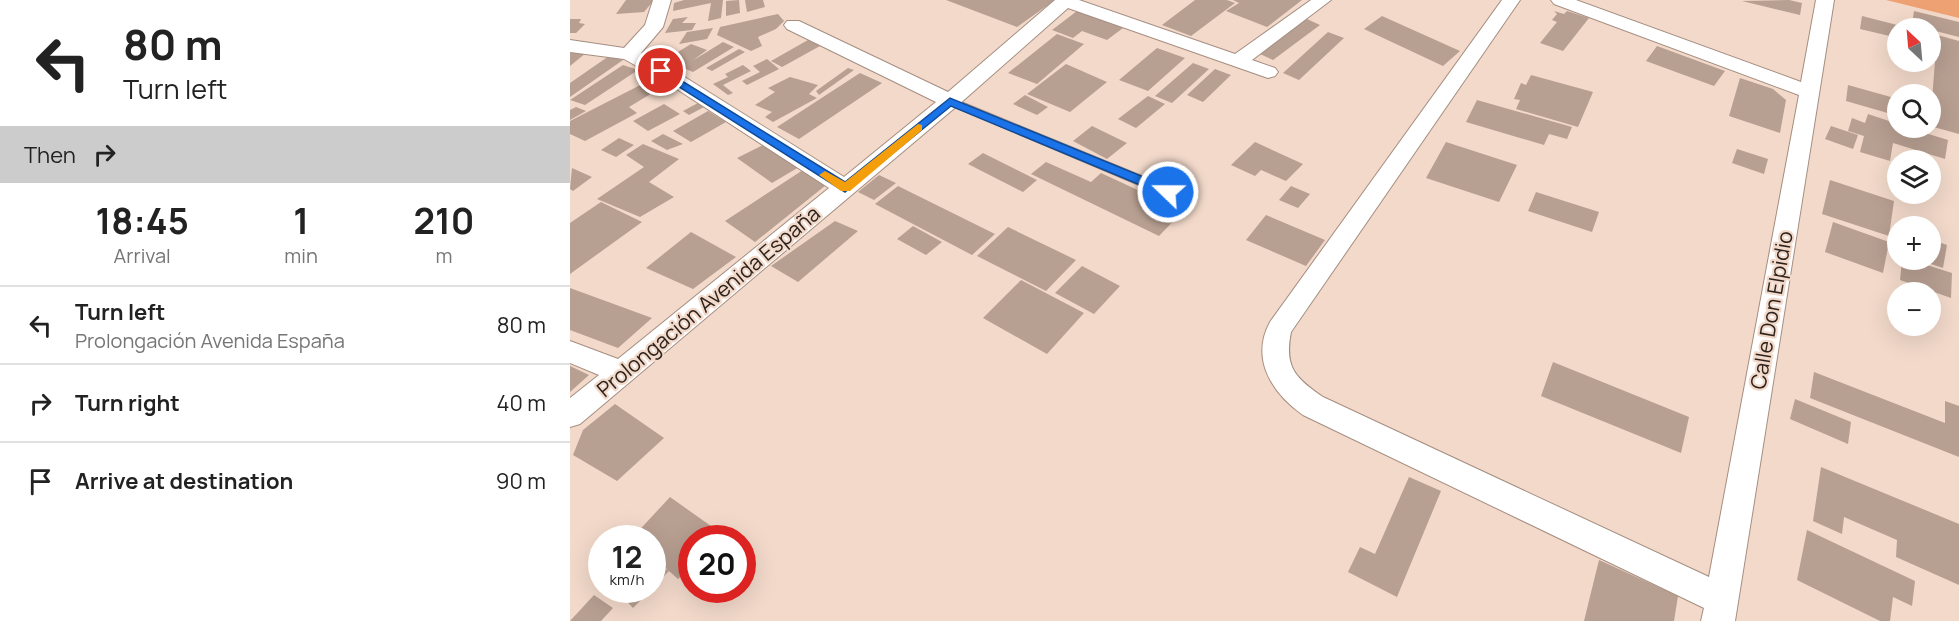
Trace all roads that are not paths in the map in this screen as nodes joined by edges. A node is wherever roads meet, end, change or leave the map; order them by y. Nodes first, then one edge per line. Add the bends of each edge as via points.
1 (662, 0) edge
2 (1065, 0) edge
3 (1322, 0) edge
4 (1511, 0) edge
5 (1560, 0) edge
6 (1826, 0) edge
7 (793, 25) dead end
8 (570, 46) edge
9 (629, 54) junction
10 (1238, 61) junction
11 (1268, 72) dead end
12 (1808, 91) junction
13 (950, 101) junction
14 (845, 188) junction
15 (1168, 192) dead end
16 (570, 352) edge
17 (622, 372) junction
18 (570, 415) edge
19 (1720, 610) edge

1 - 9 street via 654,27
2 - 10 street
2 - 13 street, Prolongación Avenida España
3 - 10 street
4 - 19 street via 1279,330 1274,345 1275,363 1283,380 1313,405
5 - 12 street
6 - 12 street, Calle Don Elpidio
7 - 13 street
8 - 9 street
9 - 14 street
10 - 11 street
12 - 19 street, Calle Don Elpidio
13 - 14 street, Prolongación Avenida España
13 - 15 lane
14 - 17 street, Prolongación Avenida España
16 - 17 street
17 - 18 street, Prolongación Avenida España

